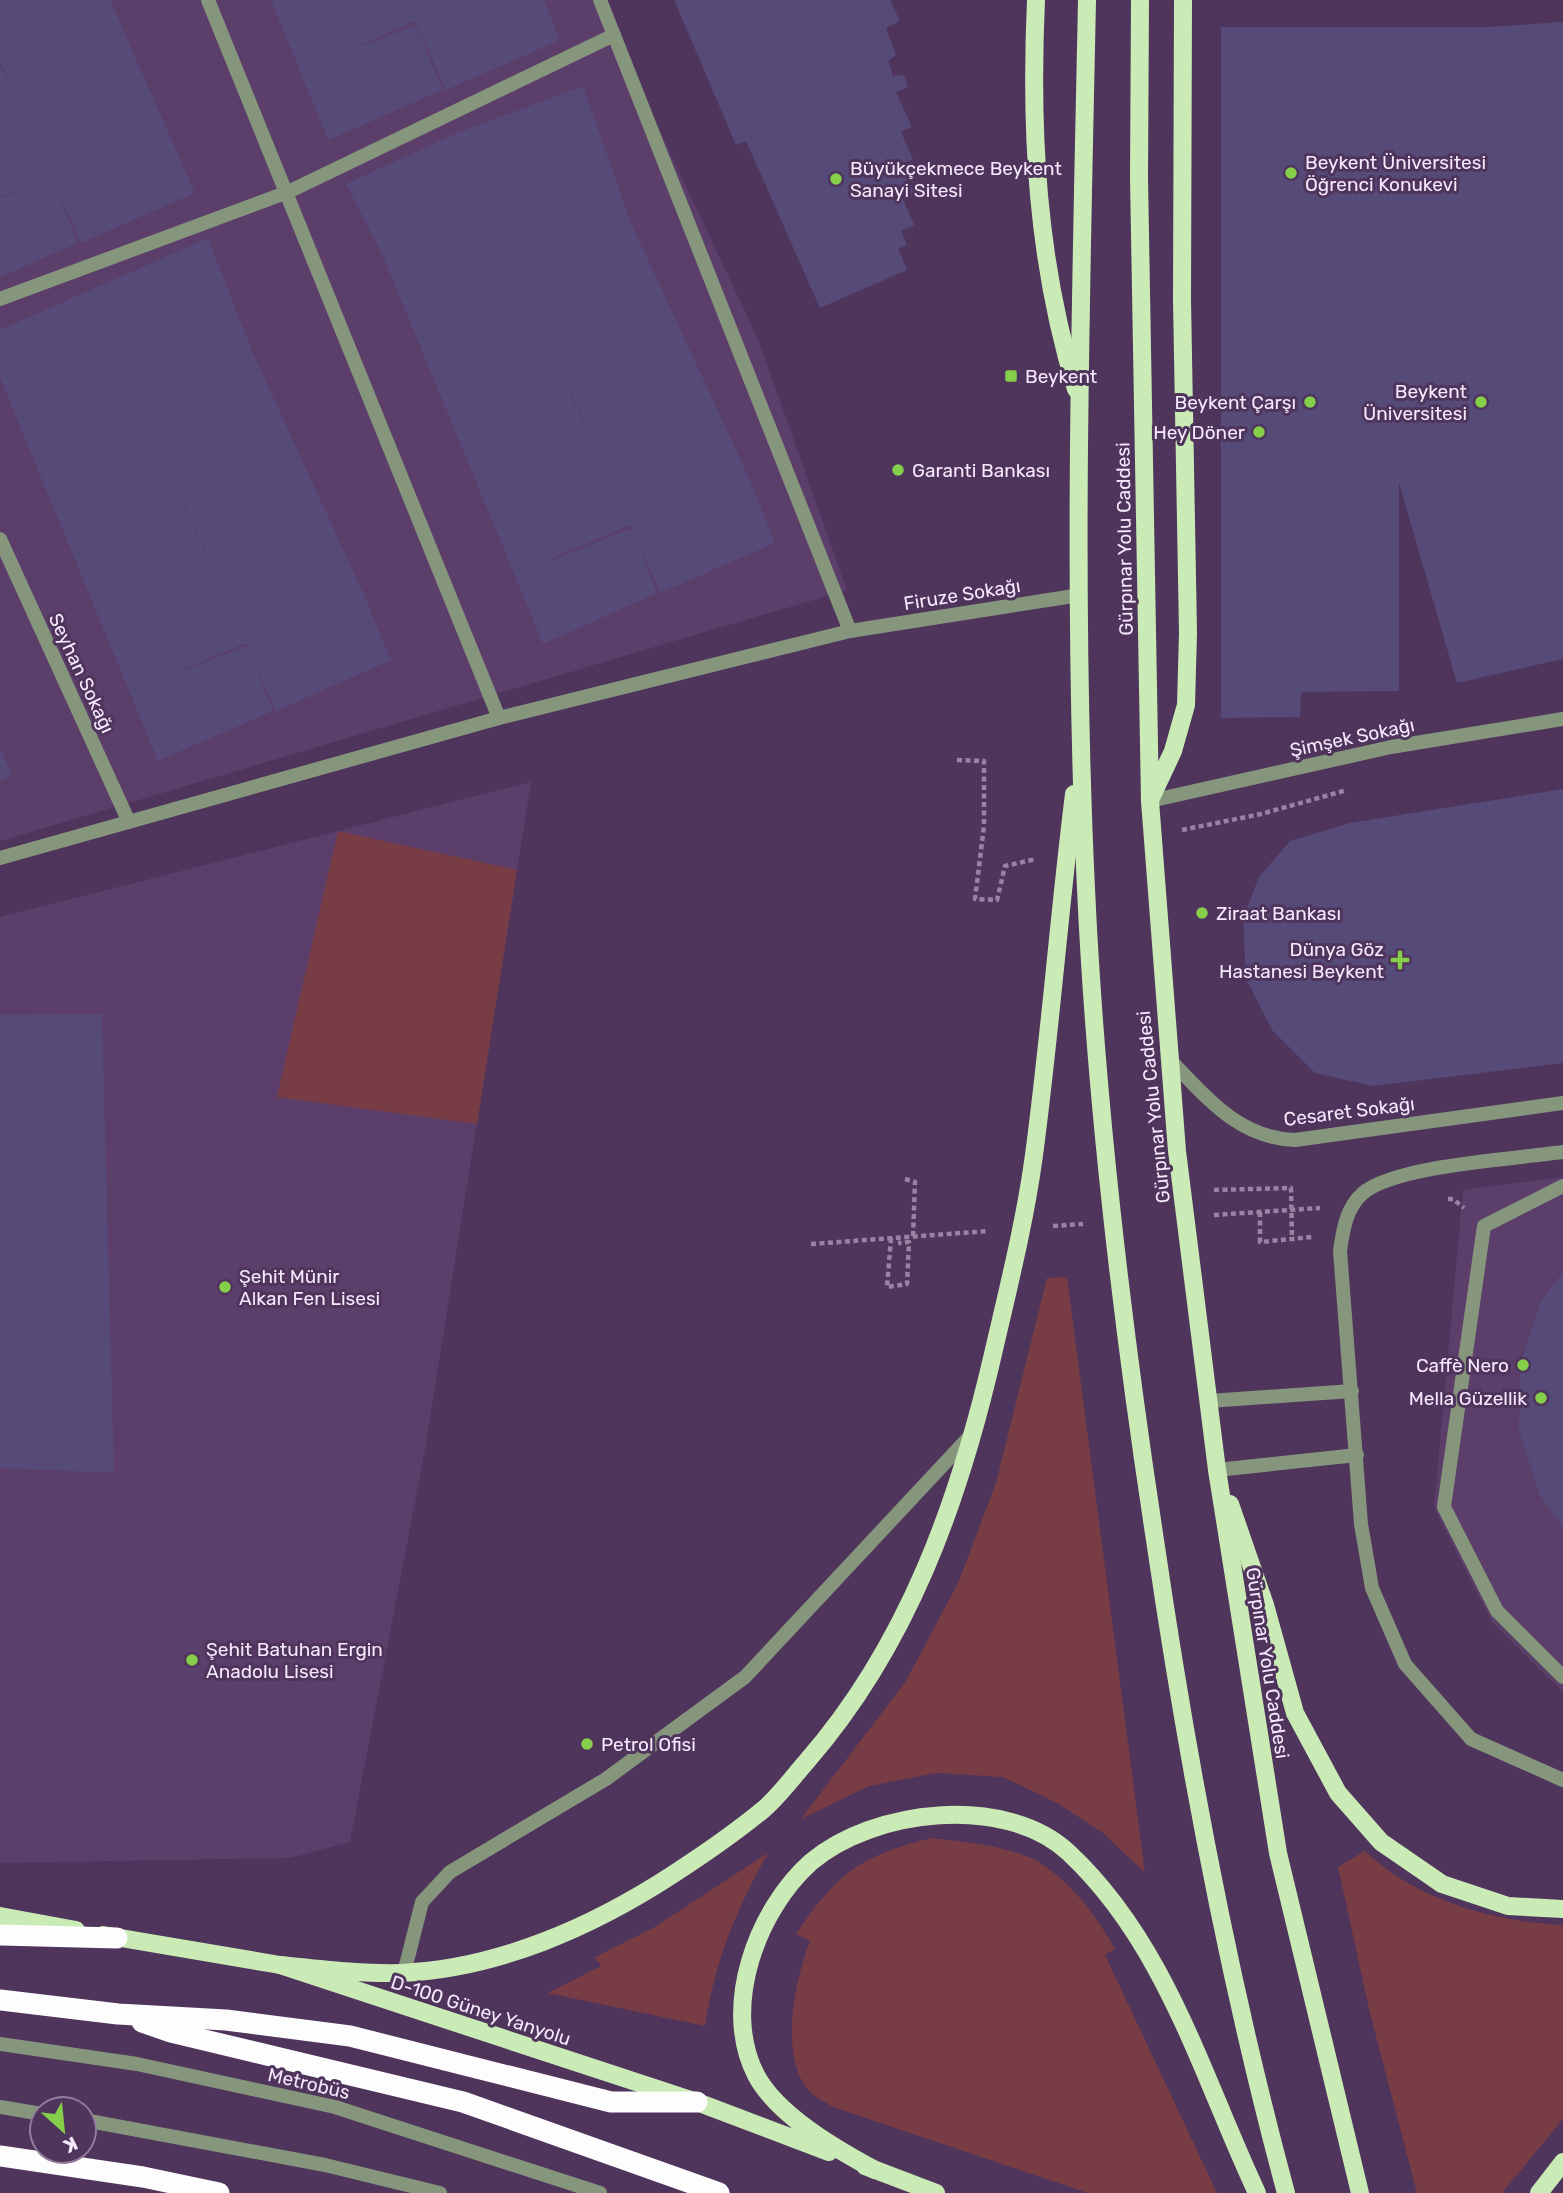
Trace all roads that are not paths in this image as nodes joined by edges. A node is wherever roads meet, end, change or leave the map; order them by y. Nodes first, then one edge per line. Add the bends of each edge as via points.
1 (208, 0) edge
2 (600, 0) edge
3 (1036, 0) edge
4 (1087, 0) edge
5 (1140, 0) edge
6 (1184, 0) edge
7 (614, 35) junction
8 (288, 192) junction
9 (0, 299) edge
10 (1082, 409) junction
11 (0, 539) edge
12 (1080, 595) junction
13 (850, 631) junction
14 (499, 718) junction
15 (1563, 719) edge
16 (1081, 736) junction
17 (1150, 801) junction
18 (129, 822) junction
19 (0, 858) edge
20 (1168, 1058) junction
21 (1563, 1102) edge
22 (1563, 1152) edge
23 (1563, 1186) edge
24 (1352, 1391) junction
25 (1209, 1401) junction
26 (975, 1432) junction
27 (1357, 1455) junction
28 (1217, 1470) junction
29 (1563, 1677) edge
30 (1563, 1780) edge
31 (1563, 1909) edge
32 (0, 1916) edge
33 (0, 1935) edge
34 (117, 1938) junction
35 (280, 1965) junction
36 (404, 1973) junction
37 (0, 2000) edge
38 (118, 2014) junction
39 (0, 2044) edge
40 (697, 2102) junction
41 (0, 2107) edge
42 (28, 2112) edge
43 (98, 2123) edge
44 (0, 2156) edge
45 (1563, 2162) edge
46 (875, 2170) junction
47 (219, 2193) edge
48 (440, 2193) edge
49 (600, 2193) edge
50 (719, 2193) edge
51 (936, 2193) edge
52 (1257, 2193) edge
53 (1286, 2193) edge
54 (1360, 2193) edge
55 (1539, 2193) edge

1 - 8 street
2 - 7 street
3 - 10 main road via 1032,93 1045,265 1059,336
4 - 10 main road
5 - 17 main road, Gürpınar Yolu Caddesi
6 - 17 main road via 1186,705 1173,751
7 - 8 street
7 - 13 street
8 - 9 street
8 - 14 street
10 - 12 main road
11 - 18 street, Seyhan Sokağı
12 - 13 street, Firuze Sokağı
12 - 16 main road
13 - 14 street, Firuze Sokağı
14 - 18 street, Firuze Sokağı
15 - 17 street, Şimşek Sokağı via 1391,747
16 - 26 main road via 1034,1158
16 - 53 main road via 1095,1047 1105,1167 1140,1445 1195,1783
17 - 20 main road, Gürpınar Yolu Caddesi
18 - 19 street, Firuze Sokağı
20 - 21 street, Cesaret Sokağı via 1238,1125 1270,1139 1295,1140
20 - 25 main road, Gürpınar Yolu Caddesi
22 - 24 street via 1414,1173 1381,1182 1362,1194 1345,1219 1340,1251
23 - 29 street via 1484,1226 1444,1507 1497,1611
24 - 25 street
24 - 27 street
25 - 28 main road, Gürpınar Yolu Caddesi
26 - 36 street via 745,1678 606,1779 450,1872 422,1902
26 - 36 main road via 935,1550 894,1637 837,1726 766,1807 634,1900 582,1925 533,1946 458,1967
27 - 28 street
27 - 30 street via 1361,1524 1372,1588 1405,1664 1471,1739
28 - 31 main road via 1265,1605 1295,1713 1338,1793 1381,1842 1442,1884 1508,1906
28 - 54 main road, Gürpınar Yolu Caddesi via 1278,1853
32 - 34 main road, D-100 Güney Yanyolu
33 - 34 highway
34 - 35 main road, D-100 Güney Yanyolu
35 - 36 main road
35 - 40 main road, D-100 Güney Yanyolu
37 - 38 highway
38 - 40 highway via 226,2020 351,2036 611,2102
38 - 50 highway via 171,2032 463,2102
39 - 49 street, Metrobüs via 137,2064 335,2107
40 - 46 main road, D-100 Güney Yanyolu
41 - 42 street
43 - 48 street via 325,2165
44 - 47 highway
45 - 55 main road
46 - 51 main road, D-100 Güney Yanyolu
46 - 52 main road via 830,2146 790,2114 757,2077 746,2052 742,2014 750,1960 775,1906 811,1862 852,1837 916,1816 967,1813 1019,1824 1065,1850 1105,1889 1145,1946 1177,2008

